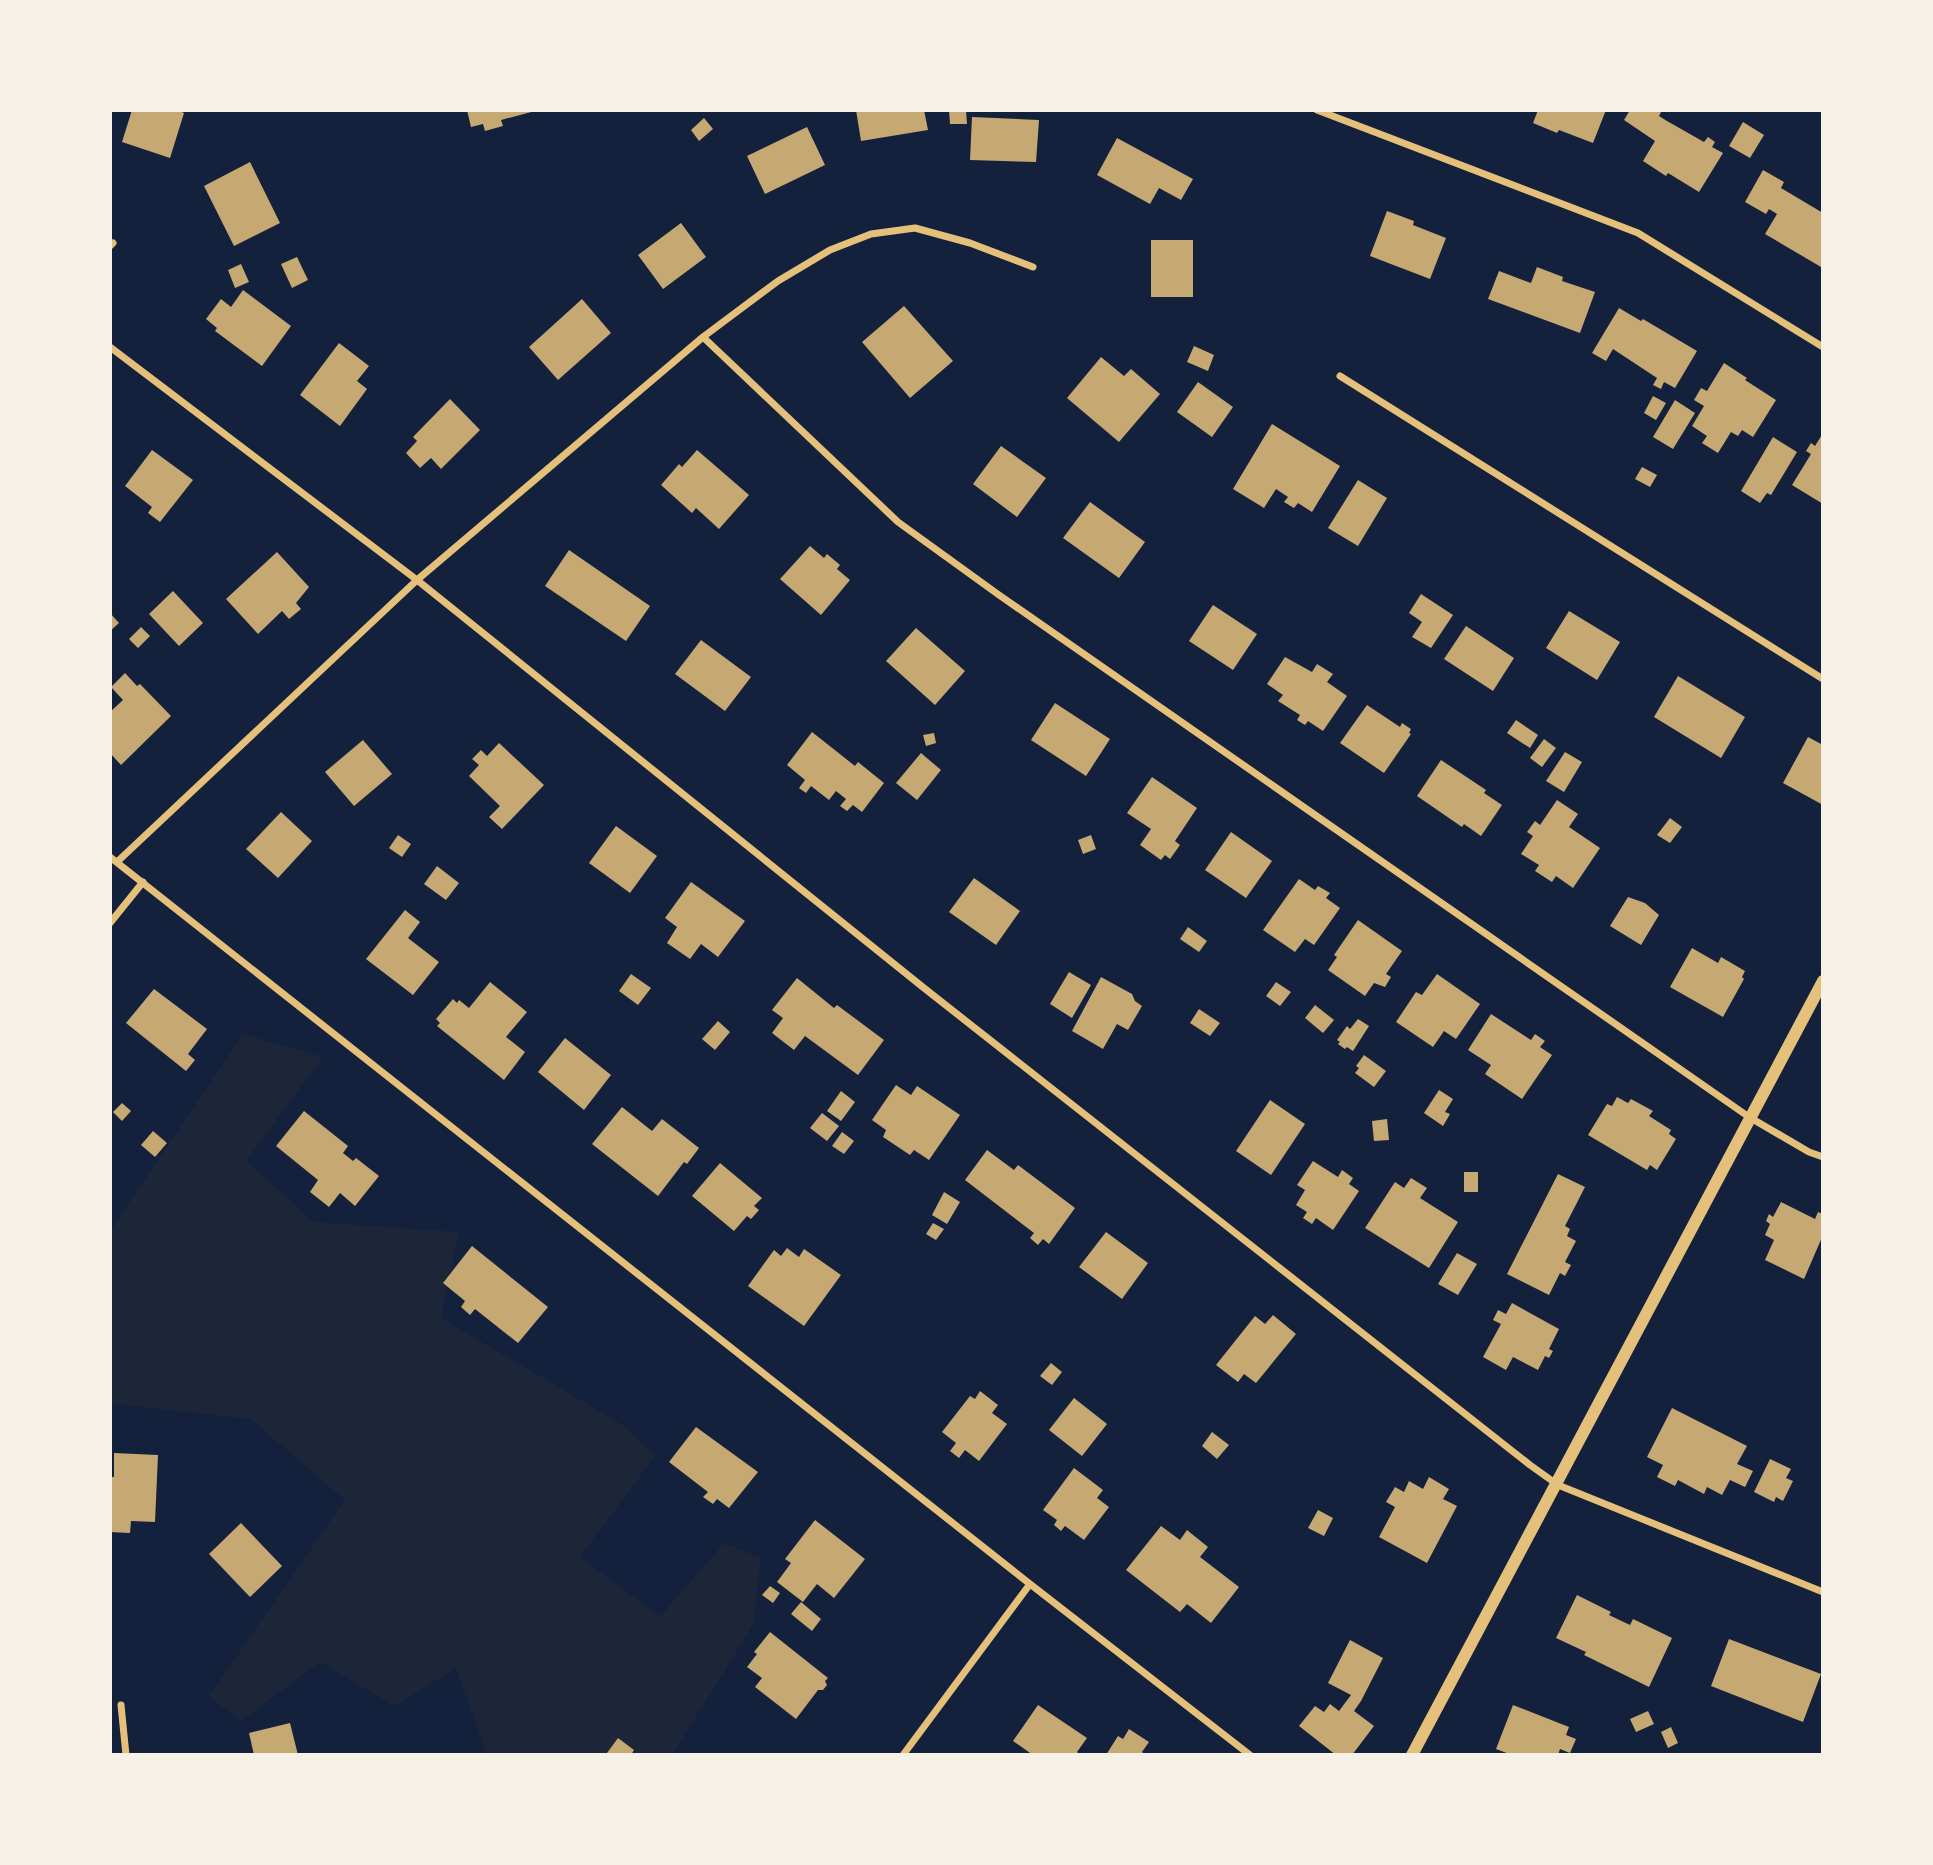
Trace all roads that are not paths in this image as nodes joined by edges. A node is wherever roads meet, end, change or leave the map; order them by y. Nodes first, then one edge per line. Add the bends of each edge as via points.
1 (1317, 110) edge
2 (1033, 267) dead end
3 (703, 337) junction
4 (110, 347) edge
5 (1823, 347) edge
6 (1340, 376) dead end
7 (417, 580) junction
8 (1823, 679) edge
9 (114, 860) edge
10 (143, 883) junction
11 (110, 923) edge
12 (1823, 981) edge
13 (1749, 1117) junction
14 (1823, 1157) edge
15 (1558, 1485) junction
16 (1030, 1584) junction
17 (1823, 1592) edge
18 (121, 1705) dead end
19 (126, 1755) edge
20 (903, 1755) edge
21 (1250, 1755) edge
22 (1412, 1755) edge

1 - 5 street via 1638,233
2 - 3 street via 915,228 871,234 830,250 778,281
3 - 7 street
3 - 13 street via 898,522
4 - 7 street
6 - 8 street
7 - 9 street
7 - 15 street via 956,1013
9 - 10 street
10 - 11 street
10 - 16 street
12 - 13 street
13 - 14 street
13 - 15 street
15 - 17 street
15 - 22 street
16 - 20 street
16 - 21 street
18 - 19 street

